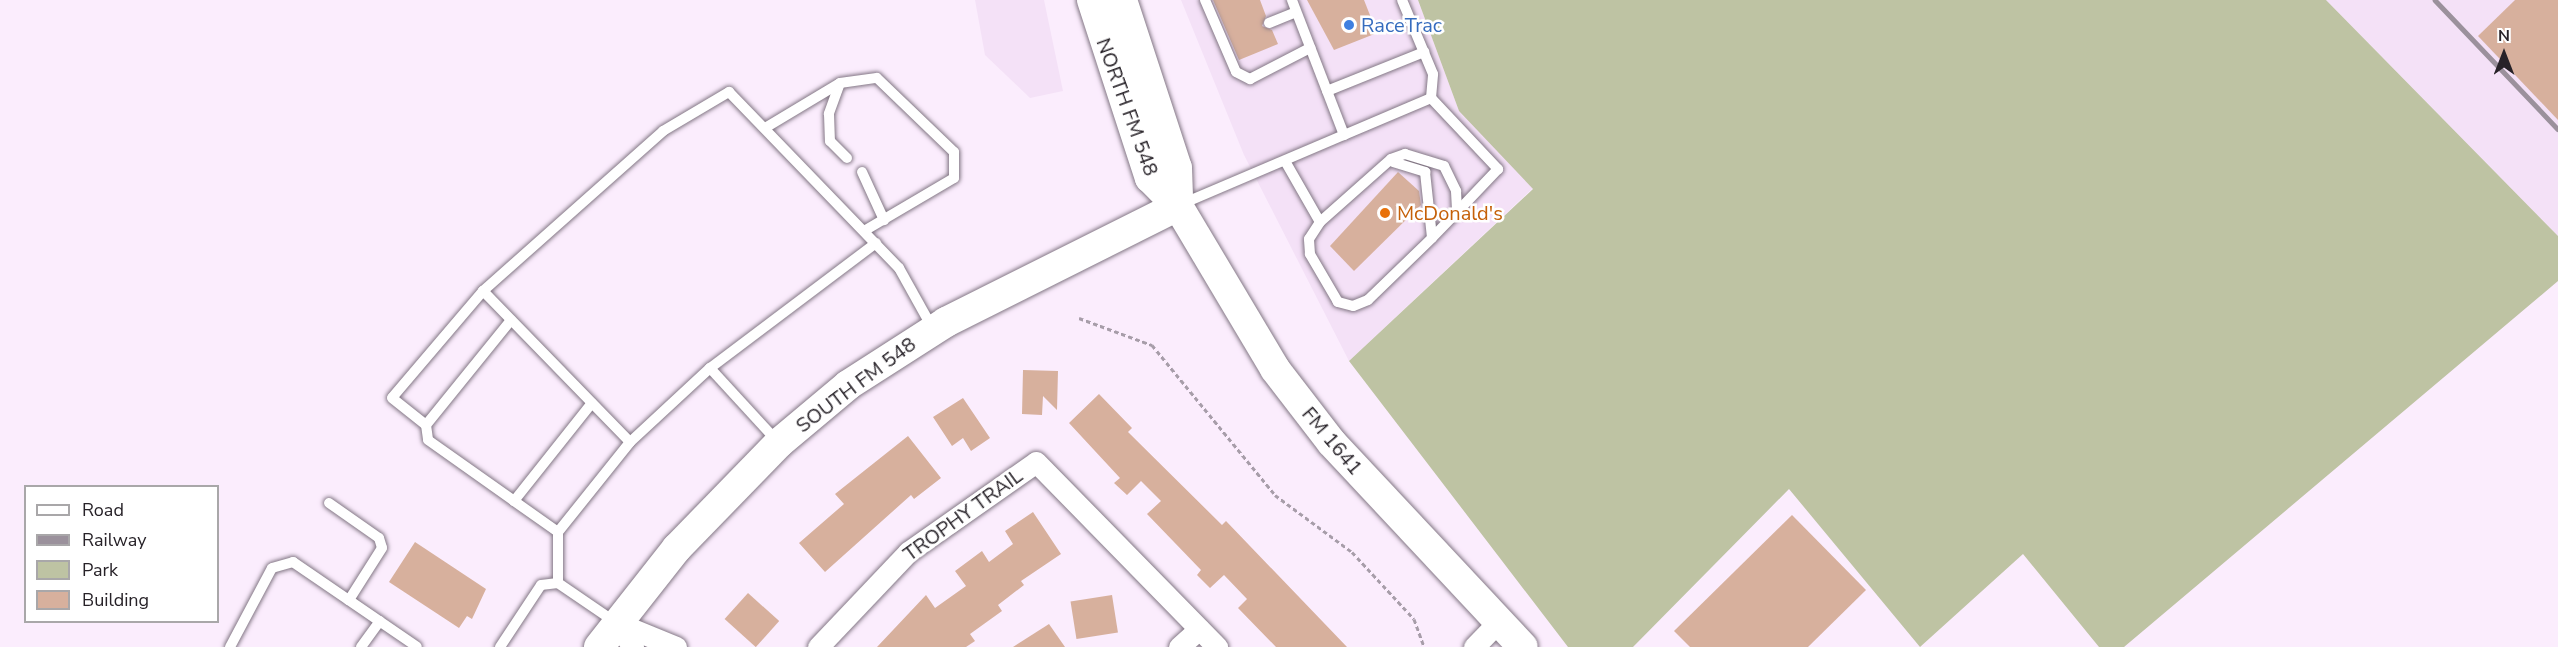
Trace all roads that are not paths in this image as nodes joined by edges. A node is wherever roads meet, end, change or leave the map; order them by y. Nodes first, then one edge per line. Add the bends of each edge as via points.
1 (1092, 0) edge
2 (1122, 0) edge
3 (1205, 0) edge
4 (1292, 0) edge
5 (1402, 0) edge
6 (1296, 12) junction
7 (1269, 23) dead end
8 (1310, 48) junction
9 (1424, 52) junction
10 (840, 83) junction
11 (1327, 91) junction
12 (1431, 98) junction
13 (765, 128) junction
14 (1344, 135) junction
15 (847, 158) dead end
16 (1285, 161) junction
17 (1387, 162) junction
18 (862, 172) dead end
19 (1178, 206) junction
20 (1457, 212) junction
21 (884, 219) junction
22 (1320, 222) junction
23 (864, 231) junction
24 (1432, 238) junction
25 (876, 243) junction
26 (483, 291) junction
27 (512, 320) junction
28 (933, 329) junction
29 (710, 368) junction
30 (592, 404) junction
31 (426, 425) junction
32 (630, 442) junction
33 (779, 443) junction
34 (514, 501) junction
35 (328, 503) dead end
36 (558, 532) junction
37 (558, 583) junction
38 (349, 600) junction
39 (380, 621) junction
40 (615, 622) junction
41 (1498, 622) junction
42 (1199, 630) junction
43 (230, 647) edge
44 (362, 647) edge
45 (417, 647) edge
46 (500, 647) edge
47 (599, 647) edge
48 (633, 647) edge
49 (676, 647) edge
50 (818, 647) edge
51 (1179, 647) edge
52 (1216, 647) edge
53 (1474, 647) edge
54 (1523, 647) edge

1 - 19 main road, NORTH FM 548 via 1150,178
2 - 19 main road, NORTH FM 548 via 1177,168
3 - 8 lane via 1236,72 1250,79
4 - 6 lane
5 - 9 lane
6 - 7 lane
6 - 8 lane
8 - 11 lane
9 - 11 lane
9 - 12 lane via 1432,74
10 - 13 lane
10 - 15 lane via 829,114 830,141
10 - 21 lane via 877,78 954,152 954,178
11 - 14 lane
12 - 14 lane
12 - 20 lane via 1498,169
13 - 23 lane
13 - 26 lane via 729,92 720,97 663,130
14 - 16 lane
16 - 19 lane
16 - 22 lane
17 - 20 lane via 1420,155 1444,166 1455,190
17 - 22 lane
17 - 24 lane via 1405,162 1425,172
18 - 21 lane
19 - 28 main road, SOUTH FM 548
19 - 41 main road, FM 1641 / FM 1641 via 1224,290 1302,406
20 - 24 lane
21 - 23 lane
22 - 24 lane via 1309,239 1310,254 1338,302 1353,306 1368,300
23 - 25 lane
25 - 28 lane via 899,268
25 - 29 lane
26 - 27 lane
26 - 31 lane via 392,398
27 - 30 lane
27 - 31 lane
28 - 33 main road, SOUTH FM 548 via 848,385
29 - 32 lane
29 - 33 lane
30 - 32 lane
30 - 34 lane
31 - 34 lane via 428,440
32 - 36 lane
33 - 40 main road, SOUTH FM 548 via 677,548
34 - 36 lane
35 - 38 lane via 380,538 382,548
36 - 37 lane
37 - 40 lane
37 - 46 lane via 541,585 526,600
38 - 39 lane
38 - 43 lane via 293,562 281,563 272,568
39 - 44 lane
39 - 45 lane
40 - 47 main road, SOUTH FM 548
40 - 48 street
40 - 49 street
41 - 53 street
41 - 54 main road, FM 1641 / FM 1641
42 - 50 street, TROPHY TRAIL via 1036,462 908,552
42 - 51 street
42 - 52 street

